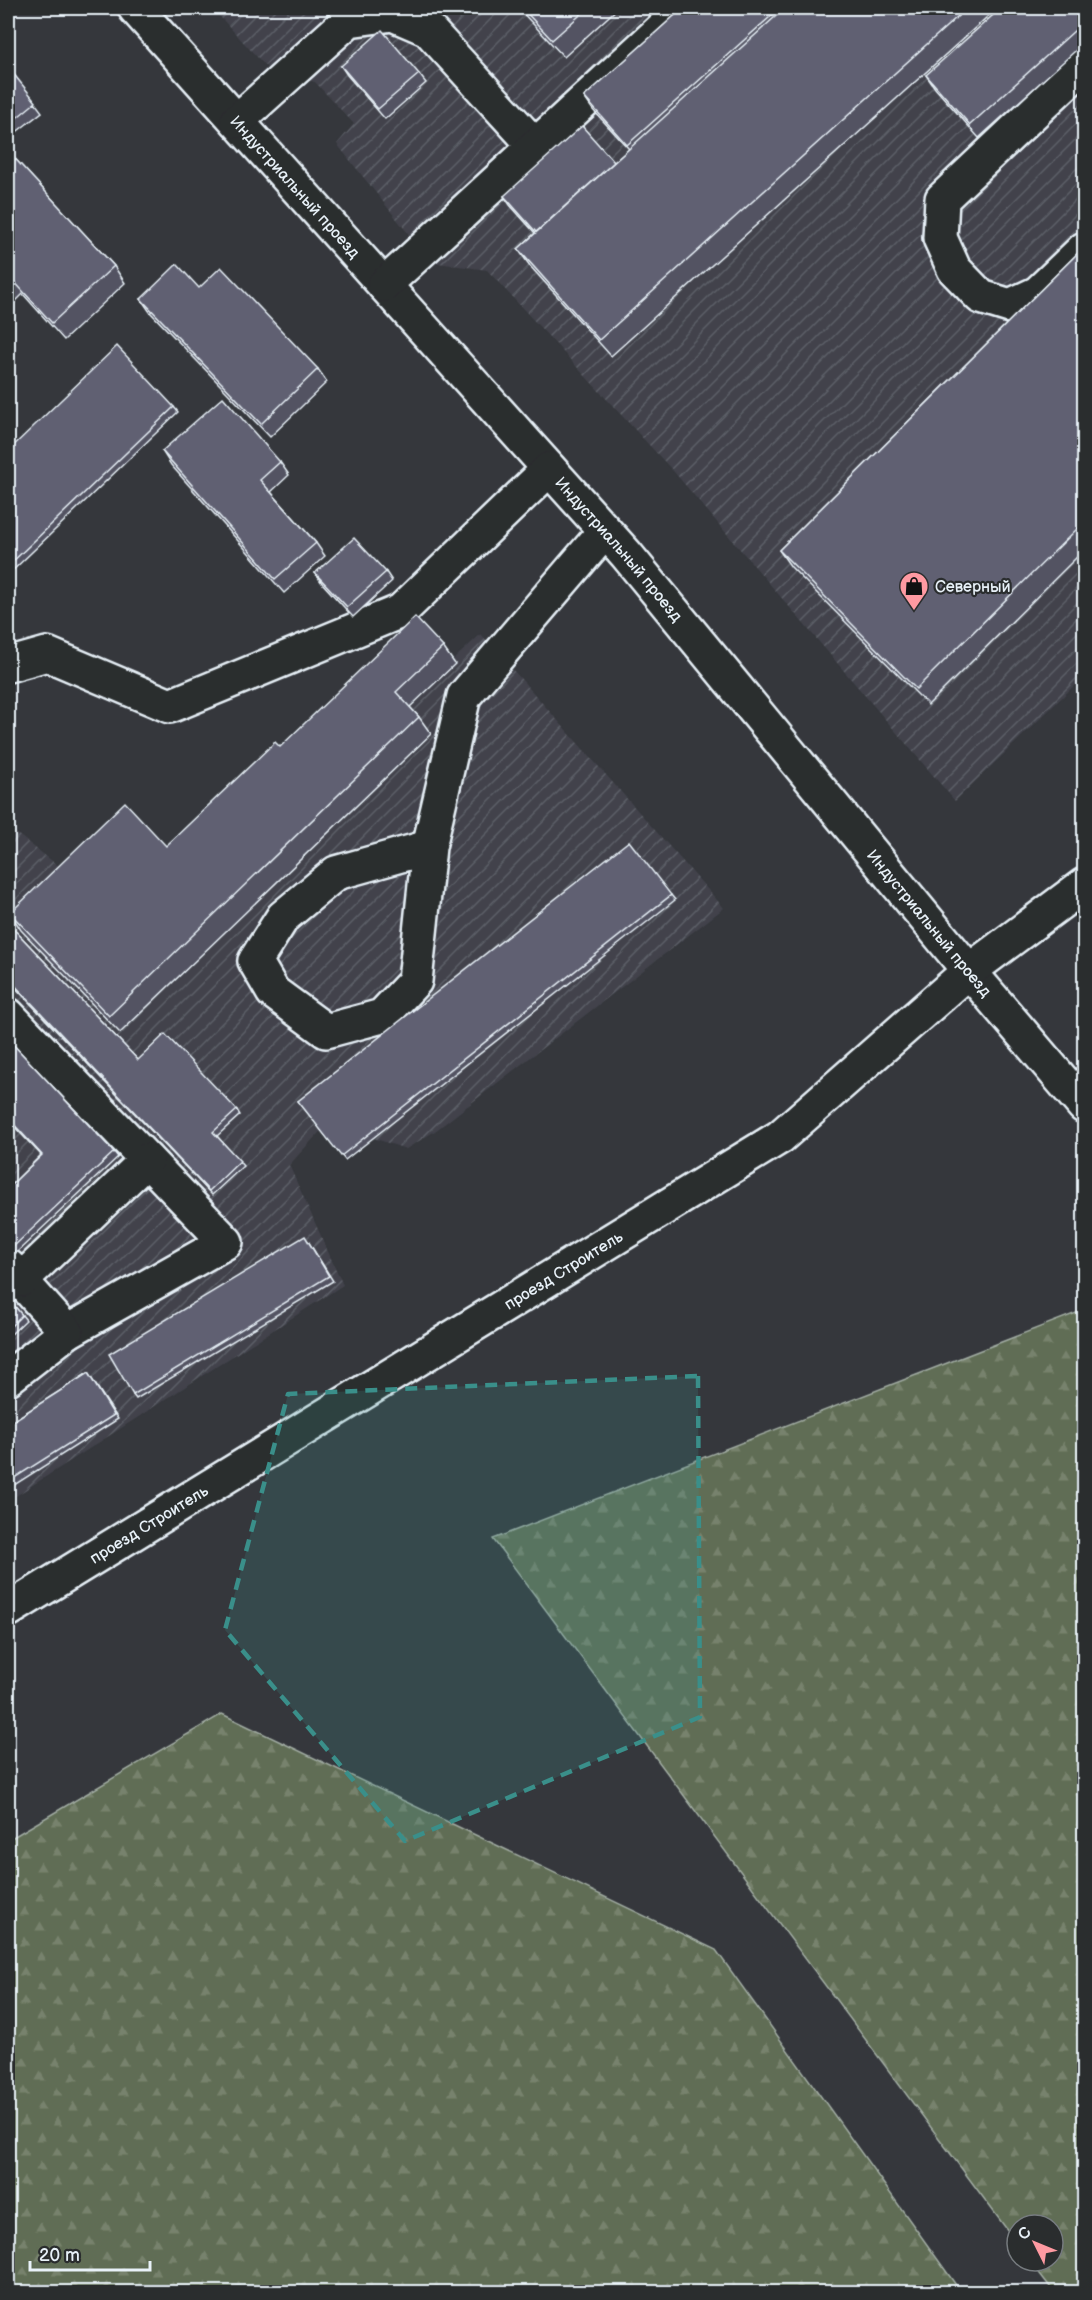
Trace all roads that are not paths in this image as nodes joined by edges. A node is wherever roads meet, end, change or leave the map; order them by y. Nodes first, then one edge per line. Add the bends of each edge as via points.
1 (135, 8) edge
2 (685, 8) edge
3 (343, 14) edge
4 (1084, 65) edge
5 (237, 121) junction
6 (535, 146) junction
7 (1084, 249) edge
8 (384, 285) junction
9 (549, 469) junction
10 (605, 531) junction
11 (8, 665) edge
12 (429, 847) junction
13 (1084, 885) edge
14 (969, 971) junction
15 (8, 1015) edge
16 (1084, 1106) edge
17 (147, 1160) junction
18 (14, 1273) edge
19 (67, 1332) junction
20 (8, 1378) edge
21 (8, 1610) edge

1 - 5 street, Индустриальный проезд
2 - 6 street
3 - 5 street
3 - 6 street via 393,14 428,29
4 - 7 street via 942,199 940,238 954,269 981,297 1010,306 1038,292
5 - 8 street, Индустриальный проезд
6 - 8 street
8 - 9 street, Индустриальный проезд
9 - 10 street, Индустриальный проезд
9 - 11 street via 401,611 170,706 47,654
10 - 12 street via 464,696
10 - 14 street, Индустриальный проезд
12 - 12 street via 415,981 382,1016 326,1031 273,992 255,961 283,916 336,873
13 - 14 street, проезд Строитель
14 - 16 street, Индустриальный проезд
14 - 21 street, проезд Строитель via 780,1137
15 - 17 street
17 - 18 street
17 - 19 street via 226,1242
18 - 19 street
19 - 20 street

